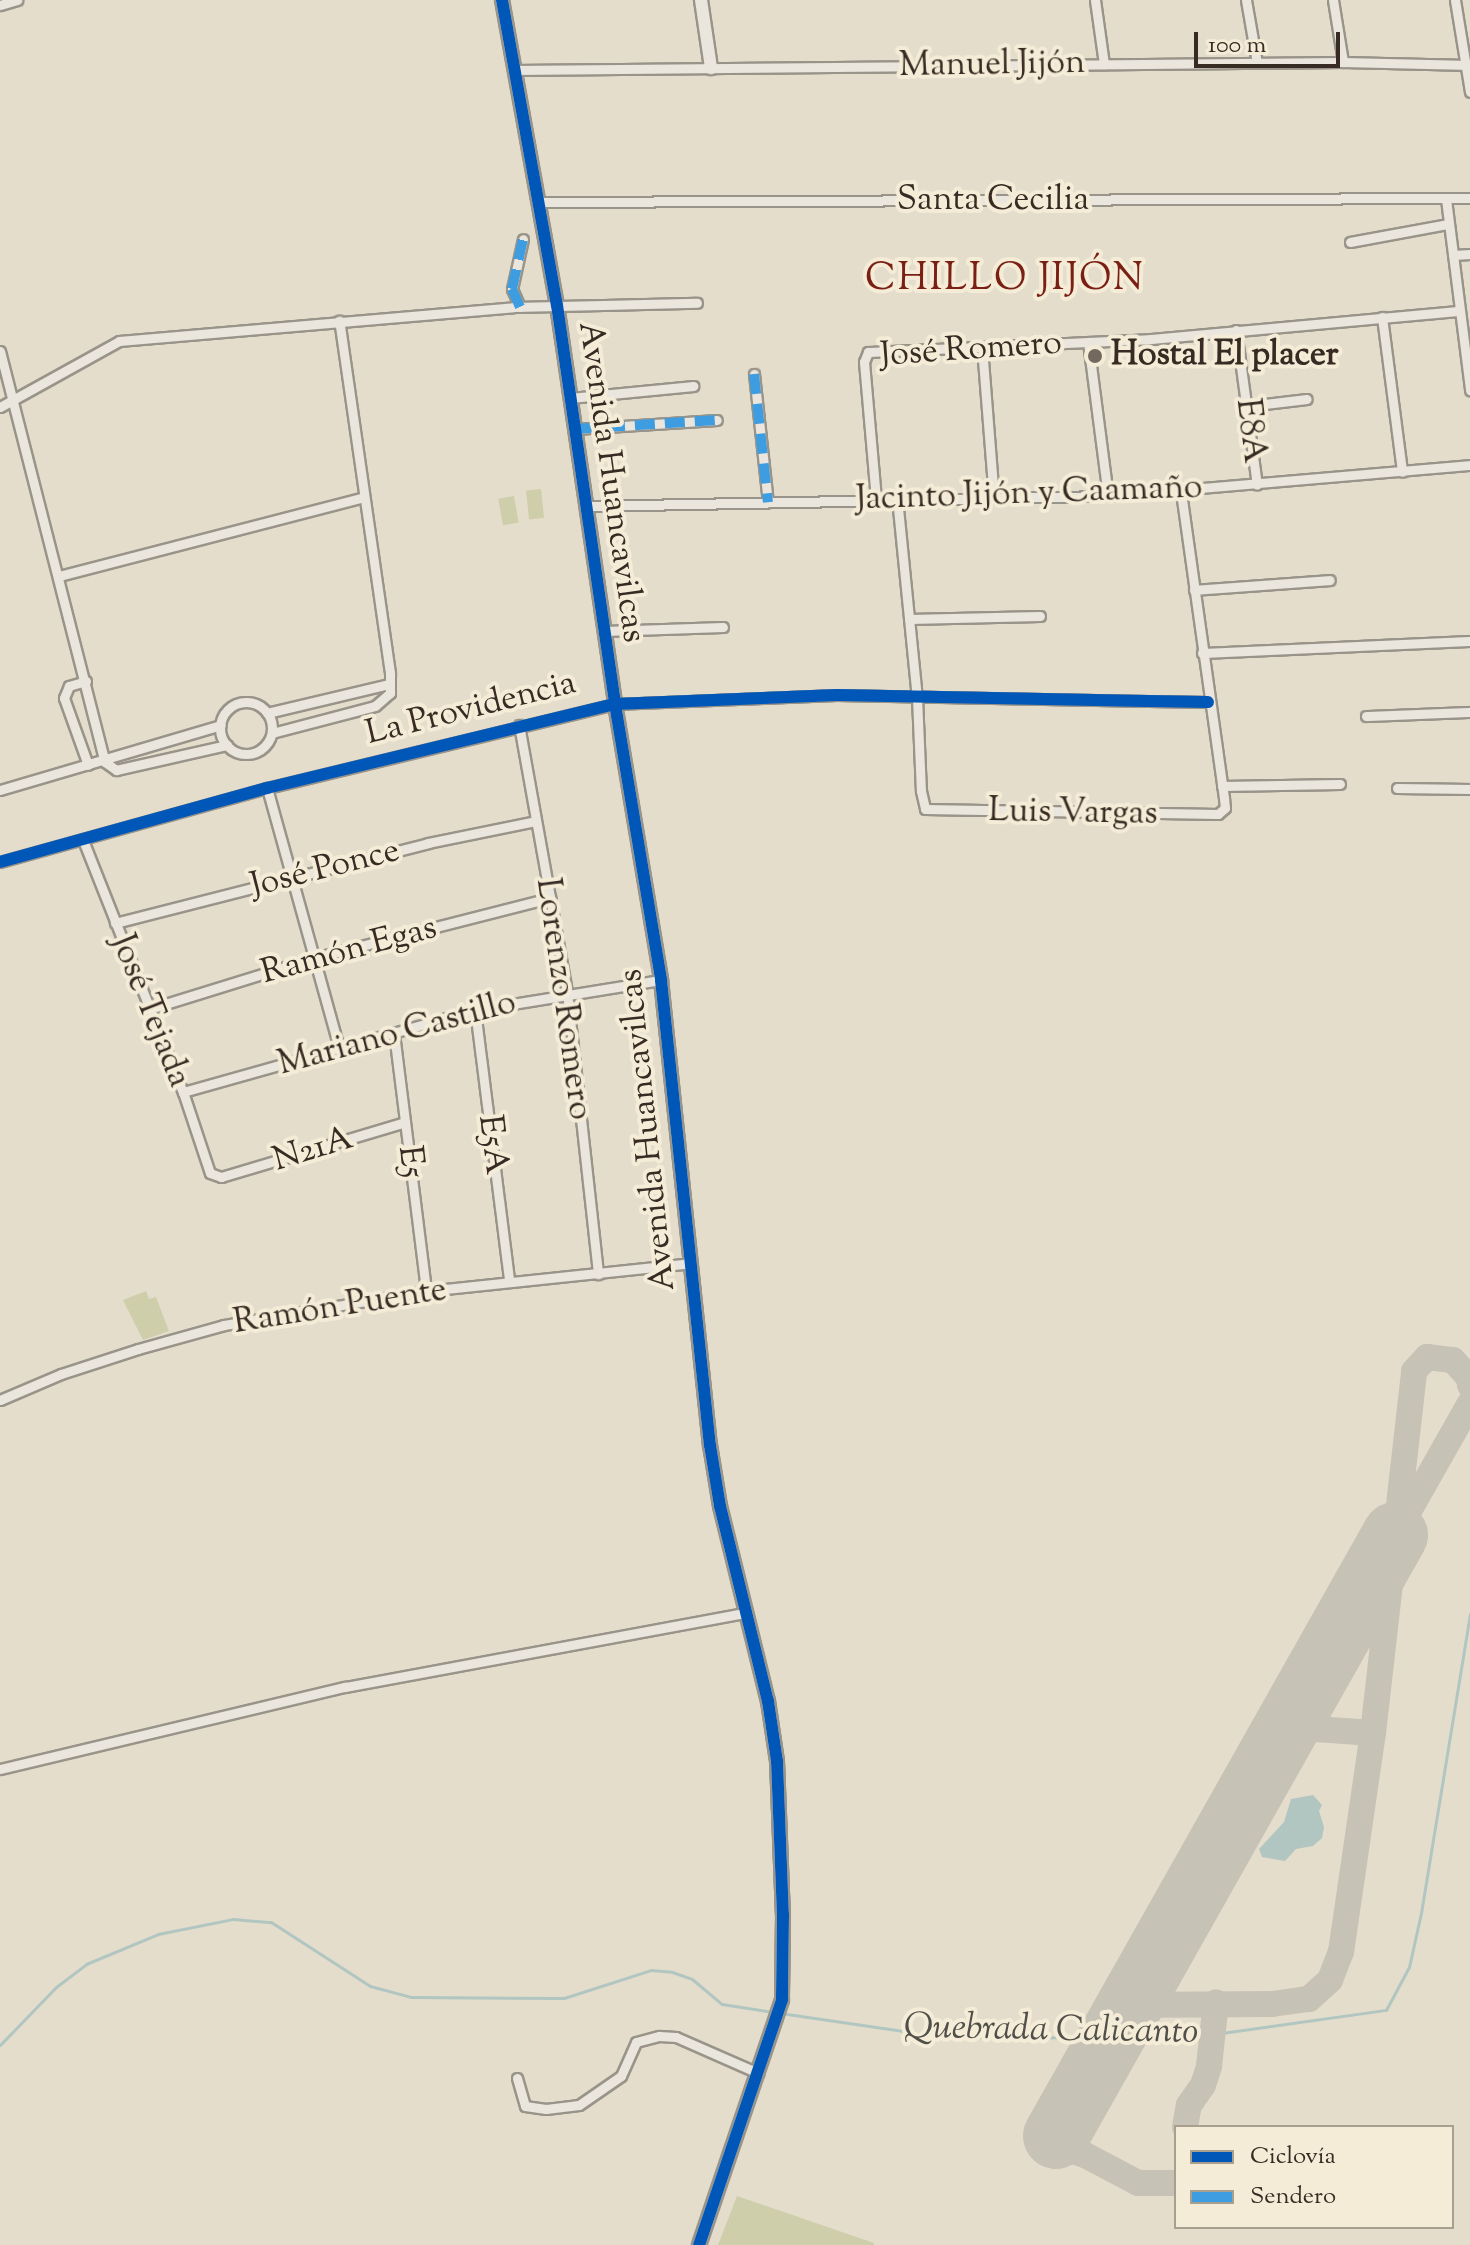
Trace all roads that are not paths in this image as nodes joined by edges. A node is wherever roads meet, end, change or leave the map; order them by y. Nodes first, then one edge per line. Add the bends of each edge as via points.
1 (17, 0) edge
2 (502, 0) edge
3 (701, 0) edge
4 (1095, 0) edge
5 (1246, 0) edge
6 (1333, 0) edge
7 (1455, 0) edge
8 (0, 5) edge
9 (1343, 62) junction
10 (1257, 63) junction
11 (1104, 64) junction
12 (1468, 65) edge
13 (711, 68) junction
14 (514, 70) junction
15 (1470, 92) edge
16 (1470, 198) edge
17 (1446, 199) junction
18 (540, 202) junction
19 (1448, 224) junction
20 (523, 239) dead end
21 (1350, 242) dead end
22 (1470, 254) edge
23 (1453, 255) junction
24 (697, 303) dead end
25 (557, 305) junction
26 (520, 307) junction
27 (1459, 311) junction
28 (1382, 317) junction
29 (339, 321) junction
30 (1236, 330) junction
31 (1467, 341) edge
32 (1088, 342) junction
33 (982, 347) junction
34 (0, 351) edge
35 (754, 374) dead end
36 (5, 386) edge
37 (693, 386) dead end
38 (1470, 390) edge
39 (570, 398) junction
40 (1307, 399) dead end
41 (14, 400) junction
42 (1248, 406) junction
43 (0, 407) edge
44 (717, 420) dead end
45 (575, 429) junction
46 (1470, 465) edge
47 (1402, 472) junction
48 (1257, 485) junction
49 (1181, 491) junction
50 (1108, 496) junction
51 (364, 497) junction
52 (897, 498) junction
53 (876, 499) junction
54 (994, 499) junction
55 (768, 502) junction
56 (586, 506) junction
57 (59, 576) junction
58 (1330, 580) dead end
59 (1194, 590) junction
60 (1040, 616) dead end
61 (909, 619) junction
62 (723, 627) dead end
63 (604, 631) junction
64 (1470, 641) edge
65 (1202, 653) junction
66 (86, 681) junction
67 (389, 684) junction
68 (917, 697) junction
69 (1208, 702) junction
70 (615, 704) junction
71 (1470, 712) edge
72 (267, 713) junction
73 (1366, 716) dead end
74 (221, 725) junction
75 (519, 725) junction
76 (272, 733) junction
77 (227, 745) junction
78 (105, 762) junction
79 (88, 765) junction
80 (1340, 784) dead end
81 (1222, 786) junction
82 (267, 788) junction
83 (1397, 788) dead end
84 (1470, 789) edge
85 (0, 790) edge
86 (536, 821) junction
87 (83, 840) junction
88 (0, 862) edge
89 (292, 877) junction
90 (550, 898) junction
91 (115, 923) junction
92 (314, 958) junction
93 (661, 980) junction
94 (567, 992) junction
95 (149, 1009) junction
96 (475, 1010) junction
97 (394, 1033) junction
98 (339, 1048) junction
99 (183, 1092) junction
100 (405, 1122) junction
101 (221, 1177) joint
102 (691, 1263) junction
103 (598, 1274) junction
104 (509, 1281) junction
105 (426, 1291) junction
106 (0, 1400) edge
107 (745, 1613) junction
108 (0, 1769) edge
109 (758, 2073) junction
110 (517, 2078) dead end
111 (699, 2245) edge

1 - 8 street
2 - 14 street, Avenida Huancavilcas
3 - 13 street
4 - 11 street
5 - 10 street
6 - 9 street
7 - 12 street
9 - 10 street, Manuel Jijón
9 - 12 street, Manuel Jijón
10 - 11 street, Manuel Jijón
11 - 13 street, Manuel Jijón
12 - 15 street
13 - 14 street, Manuel Jijón
14 - 18 street, Avenida Huancavilcas
16 - 17 street, Santa Cecilia
17 - 18 street, Santa Cecilia
17 - 19 street
18 - 25 street, Avenida Huancavilcas
19 - 21 street
19 - 23 street
20 - 26 street via 512,289
22 - 23 street
23 - 27 street
24 - 25 street
25 - 26 street
25 - 39 street, Avenida Huancavilcas
26 - 29 street
27 - 28 street, José Romero
27 - 31 street
28 - 30 street, José Romero
28 - 47 street
29 - 41 street via 119,341
29 - 51 street
30 - 32 street, José Romero
30 - 42 street, E8A
31 - 38 street
32 - 33 street, José Romero
32 - 50 street
33 - 53 street, José Romero via 864,356
33 - 54 street
34 - 36 street
35 - 55 street
36 - 41 street
37 - 39 street
39 - 45 street, Avenida Huancavilcas
40 - 42 street
41 - 43 street
41 - 57 street
42 - 48 street, E8A
44 - 45 street
45 - 56 street, Avenida Huancavilcas
46 - 47 street, Jacinto Jijón y Caamaño
47 - 48 street, Jacinto Jijón y Caamaño
48 - 49 street, Jacinto Jijón y Caamaño
49 - 50 street, Jacinto Jijón y Caamaño
49 - 59 street
50 - 54 street, Jacinto Jijón y Caamaño
51 - 57 street
51 - 67 street
52 - 53 street, Jacinto Jijón y Caamaño
52 - 54 street, Jacinto Jijón y Caamaño
52 - 61 street
53 - 55 street, Jacinto Jijón y Caamaño
55 - 56 street, Jacinto Jijón y Caamaño
56 - 63 street, Avenida Huancavilcas
57 - 66 street
58 - 59 street
59 - 65 street
60 - 61 street
61 - 68 street
62 - 63 street
63 - 70 street, Avenida Huancavilcas
64 - 65 street
65 - 69 street
66 - 78 street
66 - 79 street via 64,692
67 - 72 street
67 - 76 street via 390,693 375,706
68 - 69 street, La Providencia
68 - 70 street, La Providencia
68 - 81 street, Luis Vargas via 921,791 928,811 1218,814 1225,808
69 - 81 street
70 - 75 street, La Providencia
70 - 93 street, Avenida Huancavilcas
71 - 73 street
72 - 74 street via 250,702 240,703 224,715
72 - 76 street
74 - 77 street
74 - 78 street via 115,754
75 - 82 street, La Providencia
75 - 86 street, Lorenzo Romero
76 - 77 street via 253,753
77 - 78 street via 116,770
78 - 79 street
79 - 85 street
80 - 81 street
82 - 87 street, La Providencia
82 - 89 street
83 - 84 street
86 - 89 street, José Ponce
86 - 90 street, Lorenzo Romero
87 - 88 street, La Providencia
87 - 91 street, José Tejada
89 - 91 street, José Ponce
89 - 92 street
90 - 92 street, Ramón Egas
90 - 94 street, Lorenzo Romero
91 - 95 street, José Tejada
92 - 95 street, Ramón Egas
92 - 98 street
93 - 94 street, Mariano Castillo
93 - 102 street, Avenida Huancavilcas
94 - 96 street, Mariano Castillo
94 - 103 street, Lorenzo Romero
95 - 99 street, José Tejada
96 - 97 street, Mariano Castillo
96 - 104 street, E5A
97 - 98 street, Mariano Castillo
97 - 100 street, E5
98 - 99 street, Mariano Castillo
99 - 101 street, José Tejada via 210,1173
100 - 101 street, N21A
100 - 105 street, E5
102 - 103 street, Ramón Puente
102 - 107 street, Avenida Huancavilcas via 710,1445
103 - 104 street, Ramón Puente
104 - 105 street, Ramón Puente
105 - 106 street, Ramón Puente via 224,1325 61,1374
107 - 108 street via 345,1687
107 - 109 street, Avenida Huancavilcas via 777,1761 783,1915 782,2000
109 - 110 street via 676,2037 659,2036 636,2042 621,2076 579,2105 525,2106
109 - 111 street, Avenida Huancavilcas

